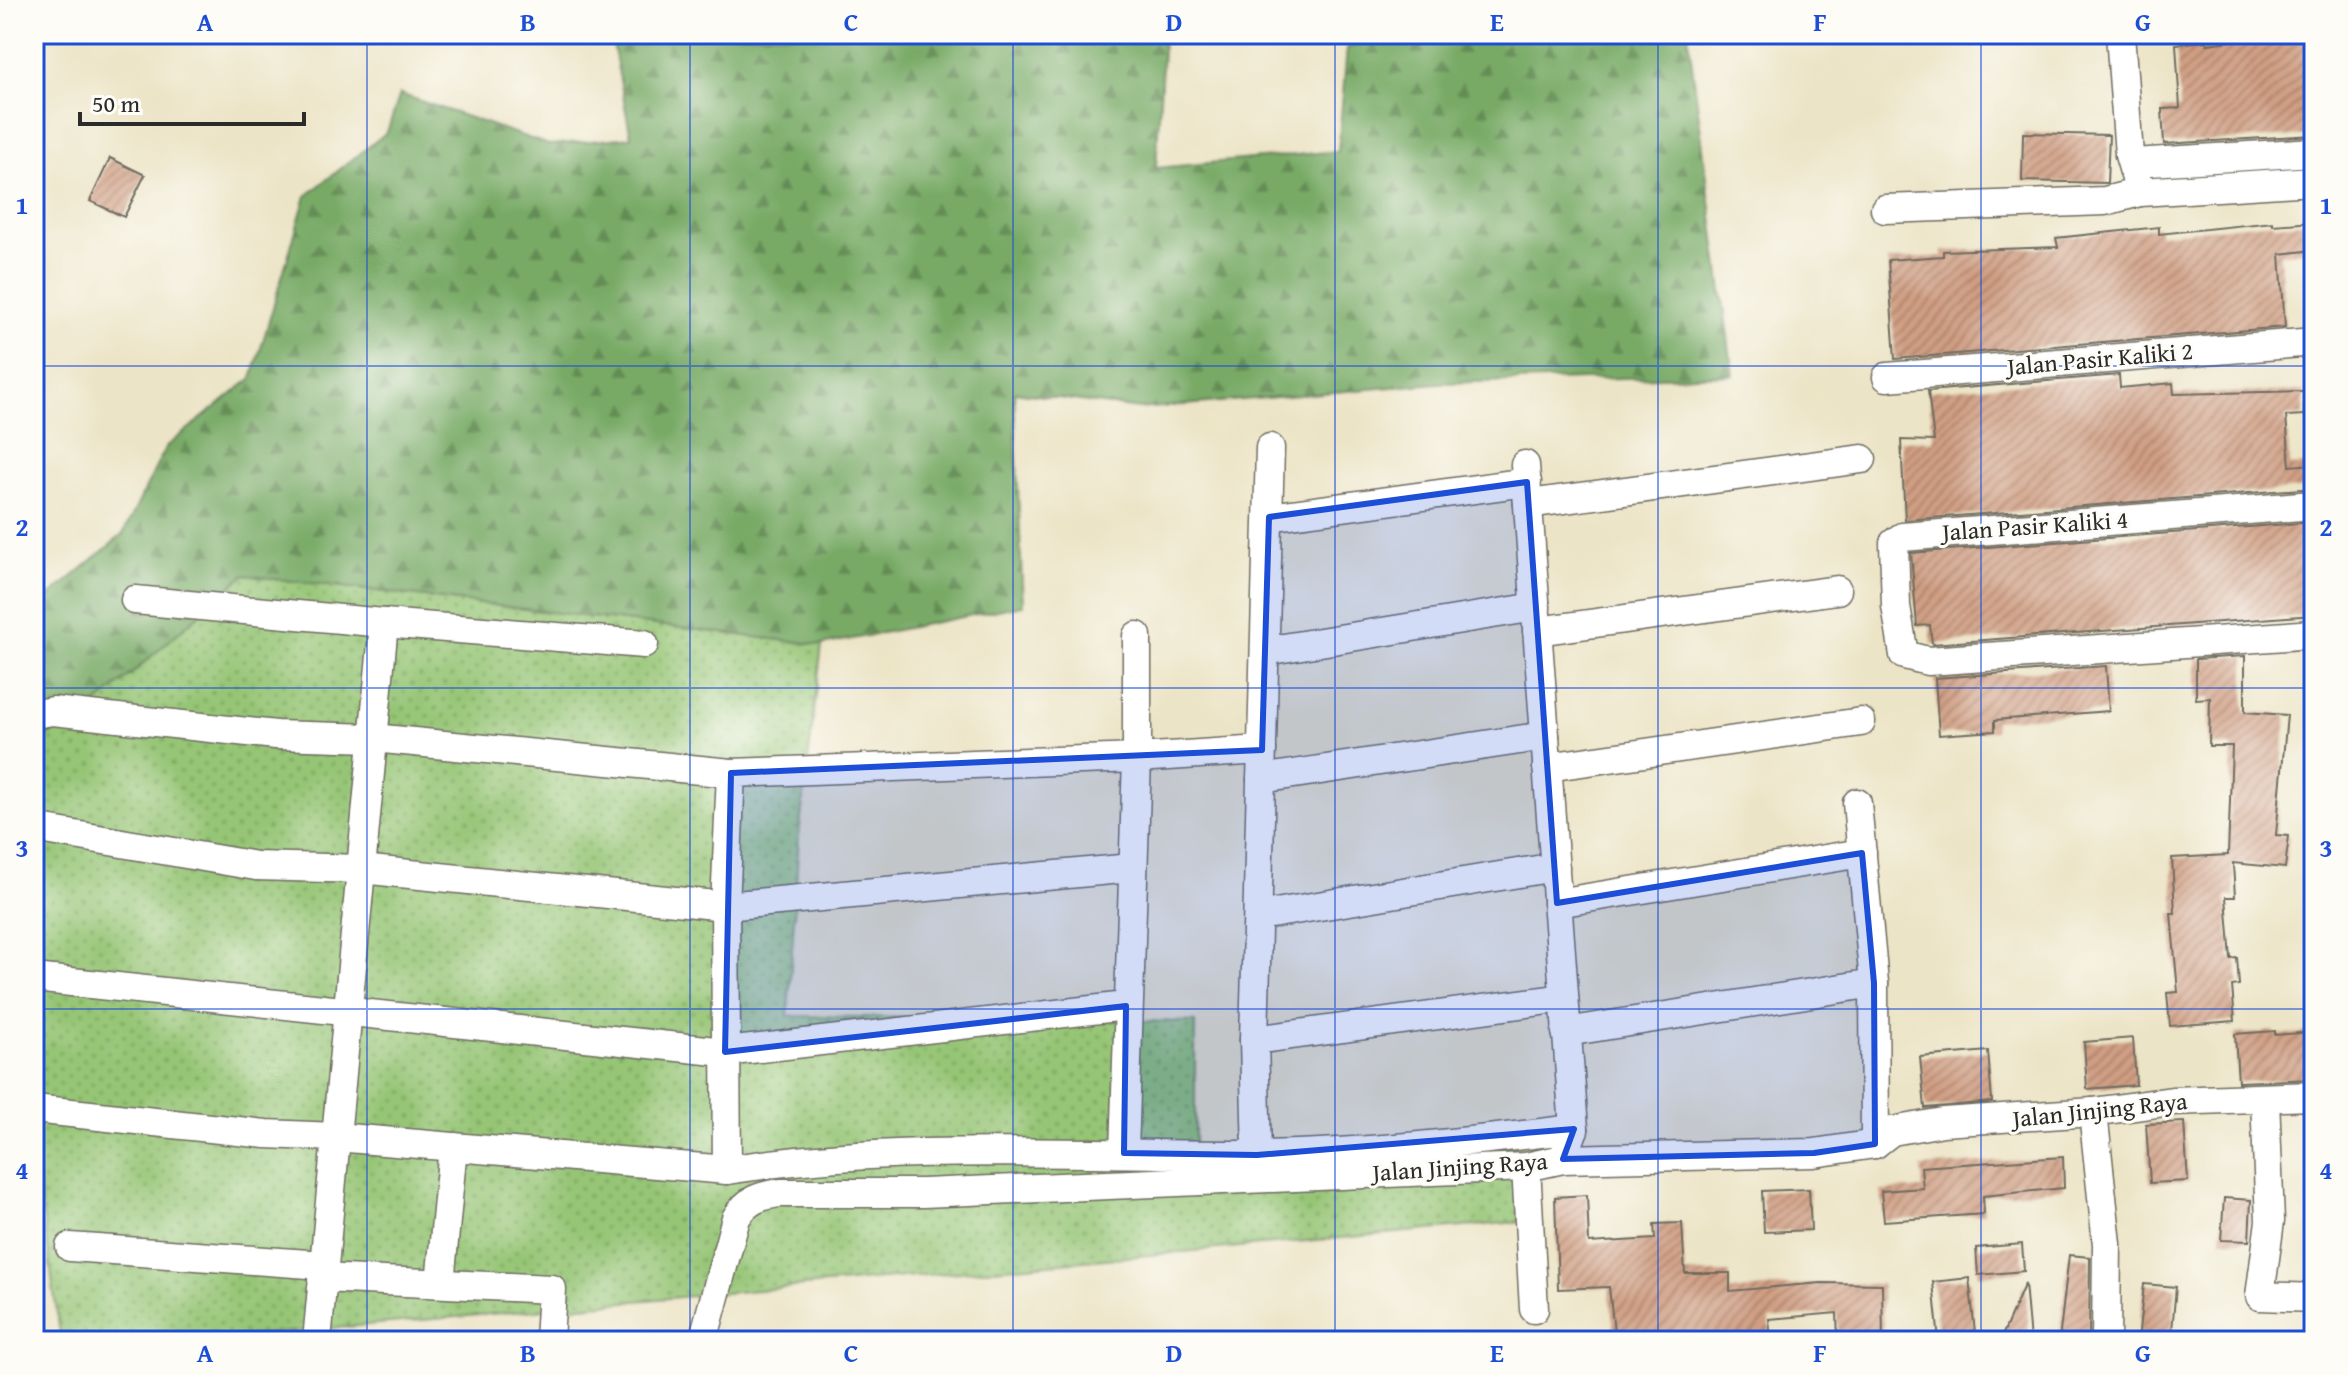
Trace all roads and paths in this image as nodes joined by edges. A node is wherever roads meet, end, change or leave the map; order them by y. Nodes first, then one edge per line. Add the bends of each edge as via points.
1 (2120, 34) edge
2 (2314, 152) edge
3 (2133, 163) junction
4 (2314, 181) edge
5 (2140, 192) junction
6 (1885, 209) dead end
7 (2314, 342) edge
8 (1887, 377) dead end
9 (1270, 448) dead end
10 (1862, 459) dead end
11 (1527, 484) junction
12 (2314, 505) edge
13 (1269, 517) junction
14 (1837, 590) dead end
15 (135, 600) dead end
16 (1537, 619) junction
17 (384, 623) junction
18 (2314, 634) edge
19 (1137, 636) dead end
20 (644, 644) dead end
21 (1265, 651) junction
22 (34, 714) edge
23 (1861, 722) dead end
24 (1545, 736) junction
25 (373, 738) junction
26 (1262, 750) junction
27 (1137, 758) junction
28 (1547, 767) junction
29 (731, 773) junction
30 (1261, 779) junction
31 (1857, 803) dead end
32 (34, 828) edge
33 (1862, 853) junction
34 (1555, 867) junction
35 (1132, 868) junction
36 (361, 869) junction
37 (1557, 903) junction
38 (725, 906) junction
39 (1258, 916) junction
40 (34, 978) edge
41 (1874, 983) junction
42 (1564, 998) junction
43 (1126, 1006) junction
44 (347, 1014) junction
45 (1566, 1032) junction
46 (1254, 1040) junction
47 (725, 1052) junction
48 (2314, 1096) edge
49 (2265, 1099) junction
50 (34, 1109) edge
51 (2093, 1112) junction
52 (1574, 1129) junction
53 (336, 1137) junction
54 (1875, 1144) junction
55 (453, 1147) junction
56 (1124, 1153) junction
57 (1257, 1155) junction
58 (1563, 1159) junction
59 (1526, 1167) junction
60 (727, 1170) junction
61 (70, 1247) dead end
62 (322, 1272) junction
63 (440, 1283) junction
64 (2314, 1298) edge
65 (1534, 1309) dead end
66 (317, 1341) edge
67 (549, 1341) edge
68 (703, 1341) edge
69 (2106, 1341) edge

1 - 3 street
2 - 3 street
3 - 5 street
4 - 5 street
5 - 6 street via 2105,201
7 - 8 street, Jalan Pasir Kaliki 2
9 - 13 street
10 - 11 street
11 - 13 street
11 - 16 street
12 - 18 street, Jalan Pasir Kaliki 4 via 1902,537 1894,543 1904,655 1928,661
13 - 21 street
14 - 16 street
15 - 17 street
16 - 21 street
16 - 24 street
17 - 20 street
17 - 25 street
19 - 27 street
21 - 26 street
22 - 25 street via 53,711 276,735
23 - 28 street
24 - 28 street
24 - 30 street
25 - 29 street
25 - 36 street
26 - 27 street
26 - 30 street
27 - 29 street
27 - 35 street
28 - 34 street
29 - 38 street
30 - 39 street
31 - 33 street
32 - 36 street via 256,866
33 - 37 street
33 - 41 street
34 - 37 street
34 - 39 street
35 - 38 street
35 - 43 street
36 - 38 street
36 - 44 street
37 - 42 street
38 - 47 street
39 - 46 street
40 - 44 street
41 - 45 street
41 - 54 street
42 - 45 street
42 - 46 street
43 - 47 street
43 - 56 street
44 - 47 street
44 - 53 street
45 - 52 street
46 - 57 street
47 - 60 street
48 - 49 street, Jalan Jinjing Raya
49 - 51 street, Jalan Jinjing Raya via 2172,1101
49 - 64 street via 2270,1221 2260,1296
50 - 53 street
51 - 54 street, Jalan Jinjing Raya via 1943,1122 1892,1131
51 - 69 street via 2107,1244
52 - 57 street via 1471,1142
52 - 58 street
53 - 55 street
53 - 62 street
54 - 58 street, Jalan Jinjing Raya via 1814,1153
55 - 60 street
55 - 63 street
56 - 57 street
56 - 60 street via 830,1159
58 - 59 street, Jalan Jinjing Raya
59 - 65 street
59 - 68 street, Jalan Jinjing Raya via 759,1197 744,1204 728,1238
61 - 62 street
62 - 63 street
62 - 66 street
63 - 67 street via 552,1289

